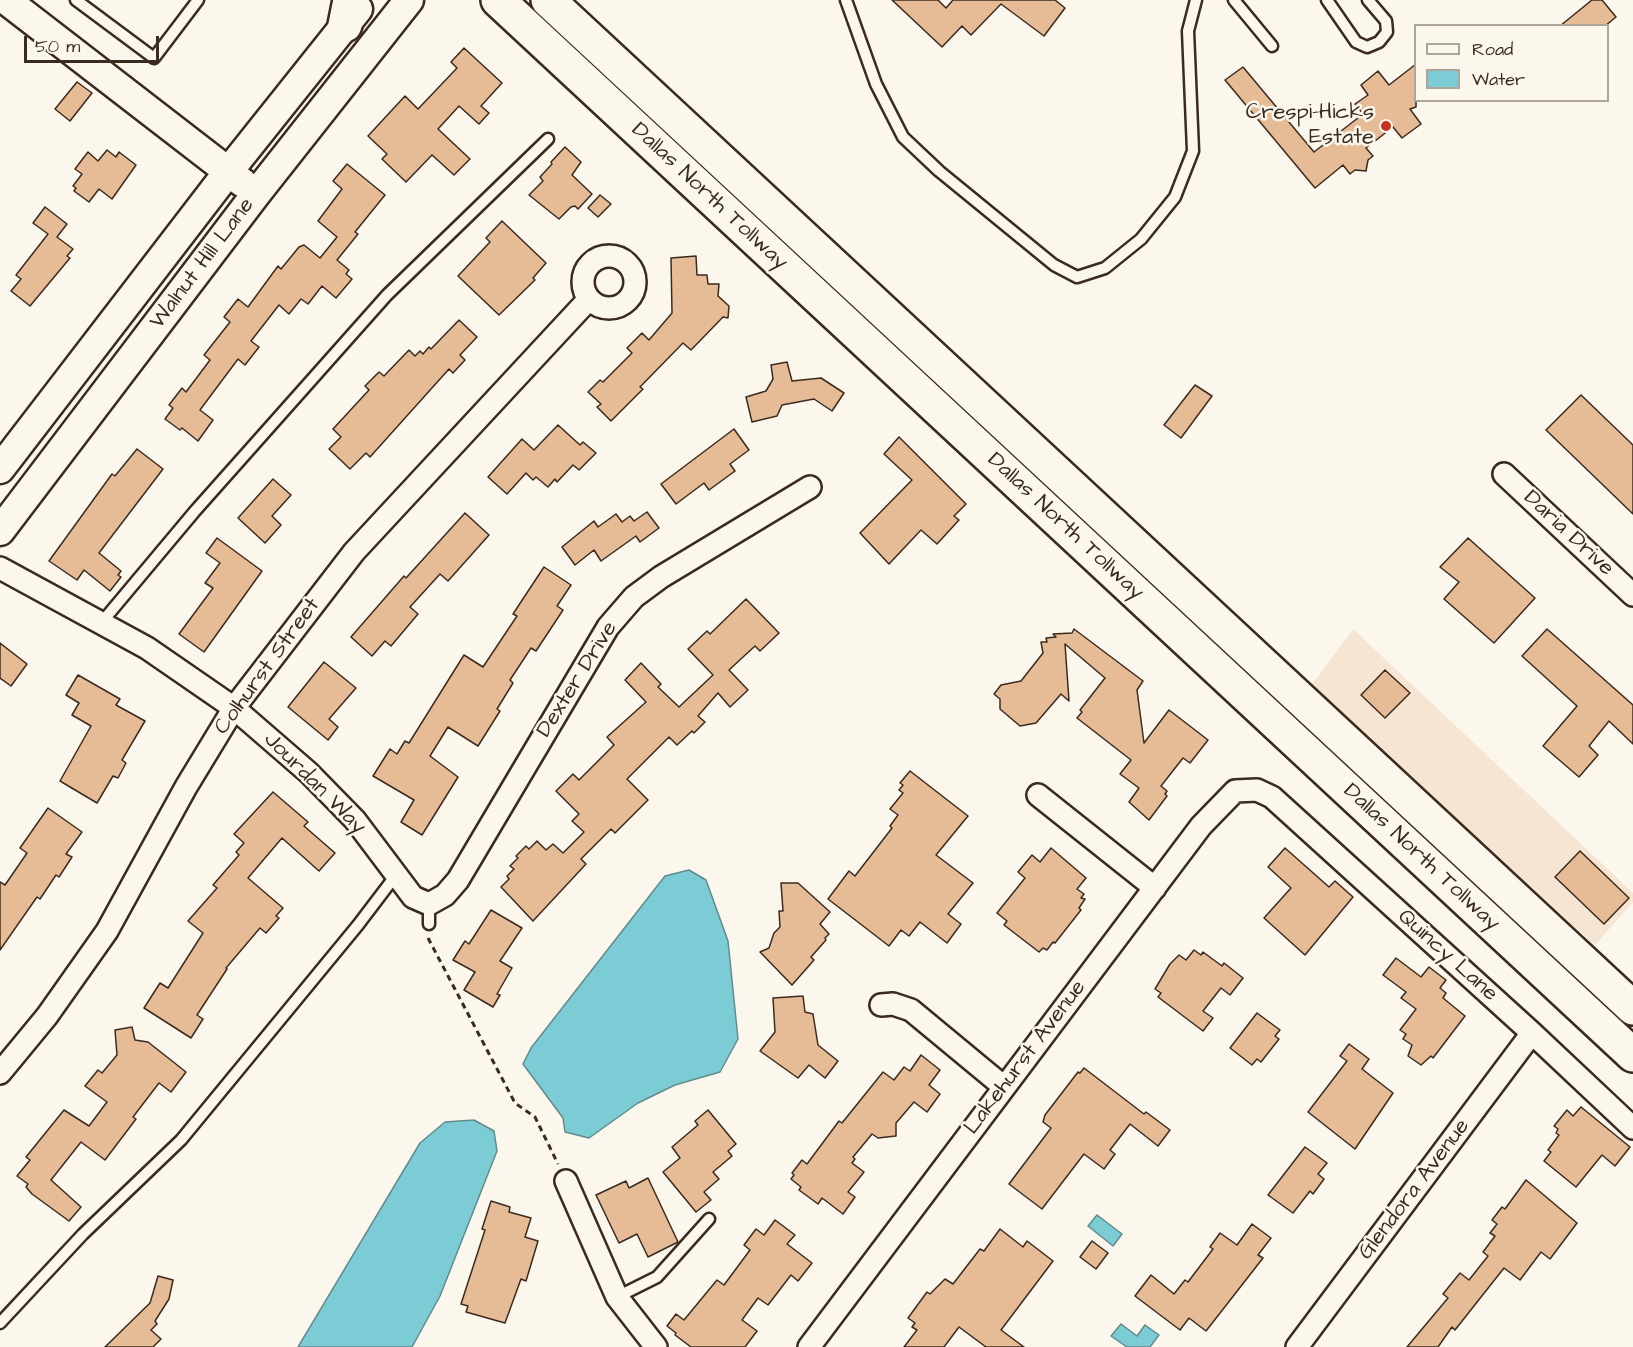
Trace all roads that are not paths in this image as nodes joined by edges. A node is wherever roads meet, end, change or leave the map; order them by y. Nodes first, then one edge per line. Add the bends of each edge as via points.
1 (6, 0) edge
2 (76, 0) edge
3 (198, 0) edge
4 (409, 0) edge
5 (498, 0) edge
6 (548, 0) edge
7 (846, 0) edge
8 (1196, 0) edge
9 (1234, 0) edge
10 (1327, 0) edge
11 (1368, 0) edge
12 (353, 8) edge
13 (1272, 46) dead end
14 (548, 138) dead end
15 (228, 172) junction
16 (256, 194) junction
17 (589, 299) dead end
18 (0, 469) edge
19 (1504, 474) dead end
20 (810, 487) dead end
21 (0, 531) edge
22 (0, 568) edge
23 (1633, 594) edge
24 (102, 622) junction
25 (234, 708) junction
26 (1257, 790) joint
27 (1038, 795) dead end
28 (396, 875) junction
29 (1155, 888) junction
30 (429, 914) joint
31 (881, 1005) dead end
32 (1633, 1008) edge
33 (1532, 1033) junction
34 (1633, 1055) edge
35 (0, 1073) edge
36 (1004, 1087) junction
37 (1633, 1128) edge
38 (566, 1181) dead end
39 (709, 1219) dead end
40 (617, 1297) junction
41 (0, 1323) edge
42 (657, 1347) edge
43 (809, 1347) edge
44 (1297, 1347) edge

1 - 15 main road
2 - 3 lane via 154,58
4 - 16 main road, Walnut Hill Lane
5 - 34 highway, Dallas North Tollway
6 - 32 highway, Dallas North Tollway
7 - 8 lane via 876,84 903,137 1054,266 1077,277 1106,268 1141,239 1175,197 1193,152 1188,31
9 - 13 lane
10 - 11 lane via 1356,42 1367,47 1379,42 1387,32 1386,21
12 - 15 main road, Walnut Hill Lane
14 - 24 lane via 387,295
15 - 16 main road
15 - 18 main road, Walnut Hill Lane
16 - 21 main road, Walnut Hill Lane
17 - 25 street, Colhurst Street via 354,552
19 - 23 street, Daria Drive
20 - 30 street, Dexter Drive via 634,597 608,627 458,880
22 - 24 street, Jourdan Way
24 - 25 street, Jourdan Way
25 - 28 street, Jourdan Way via 348,812
25 - 35 street, Colhurst Street via 107,931 47,1016
26 - 29 street, Lakehurst Avenue via 1235,791 1201,826
26 - 33 street, Quincy Lane via 1272,797
27 - 29 street
28 - 30 street, Jourdan Way
28 - 41 lane via 181,1140 83,1234
29 - 36 street, Lakehurst Avenue
31 - 36 street via 911,1010
33 - 37 street, Quincy Lane
33 - 44 street, Glendora Avenue
36 - 43 street, Lakehurst Avenue
38 - 40 street
39 - 40 lane via 657,1277
40 - 42 street

